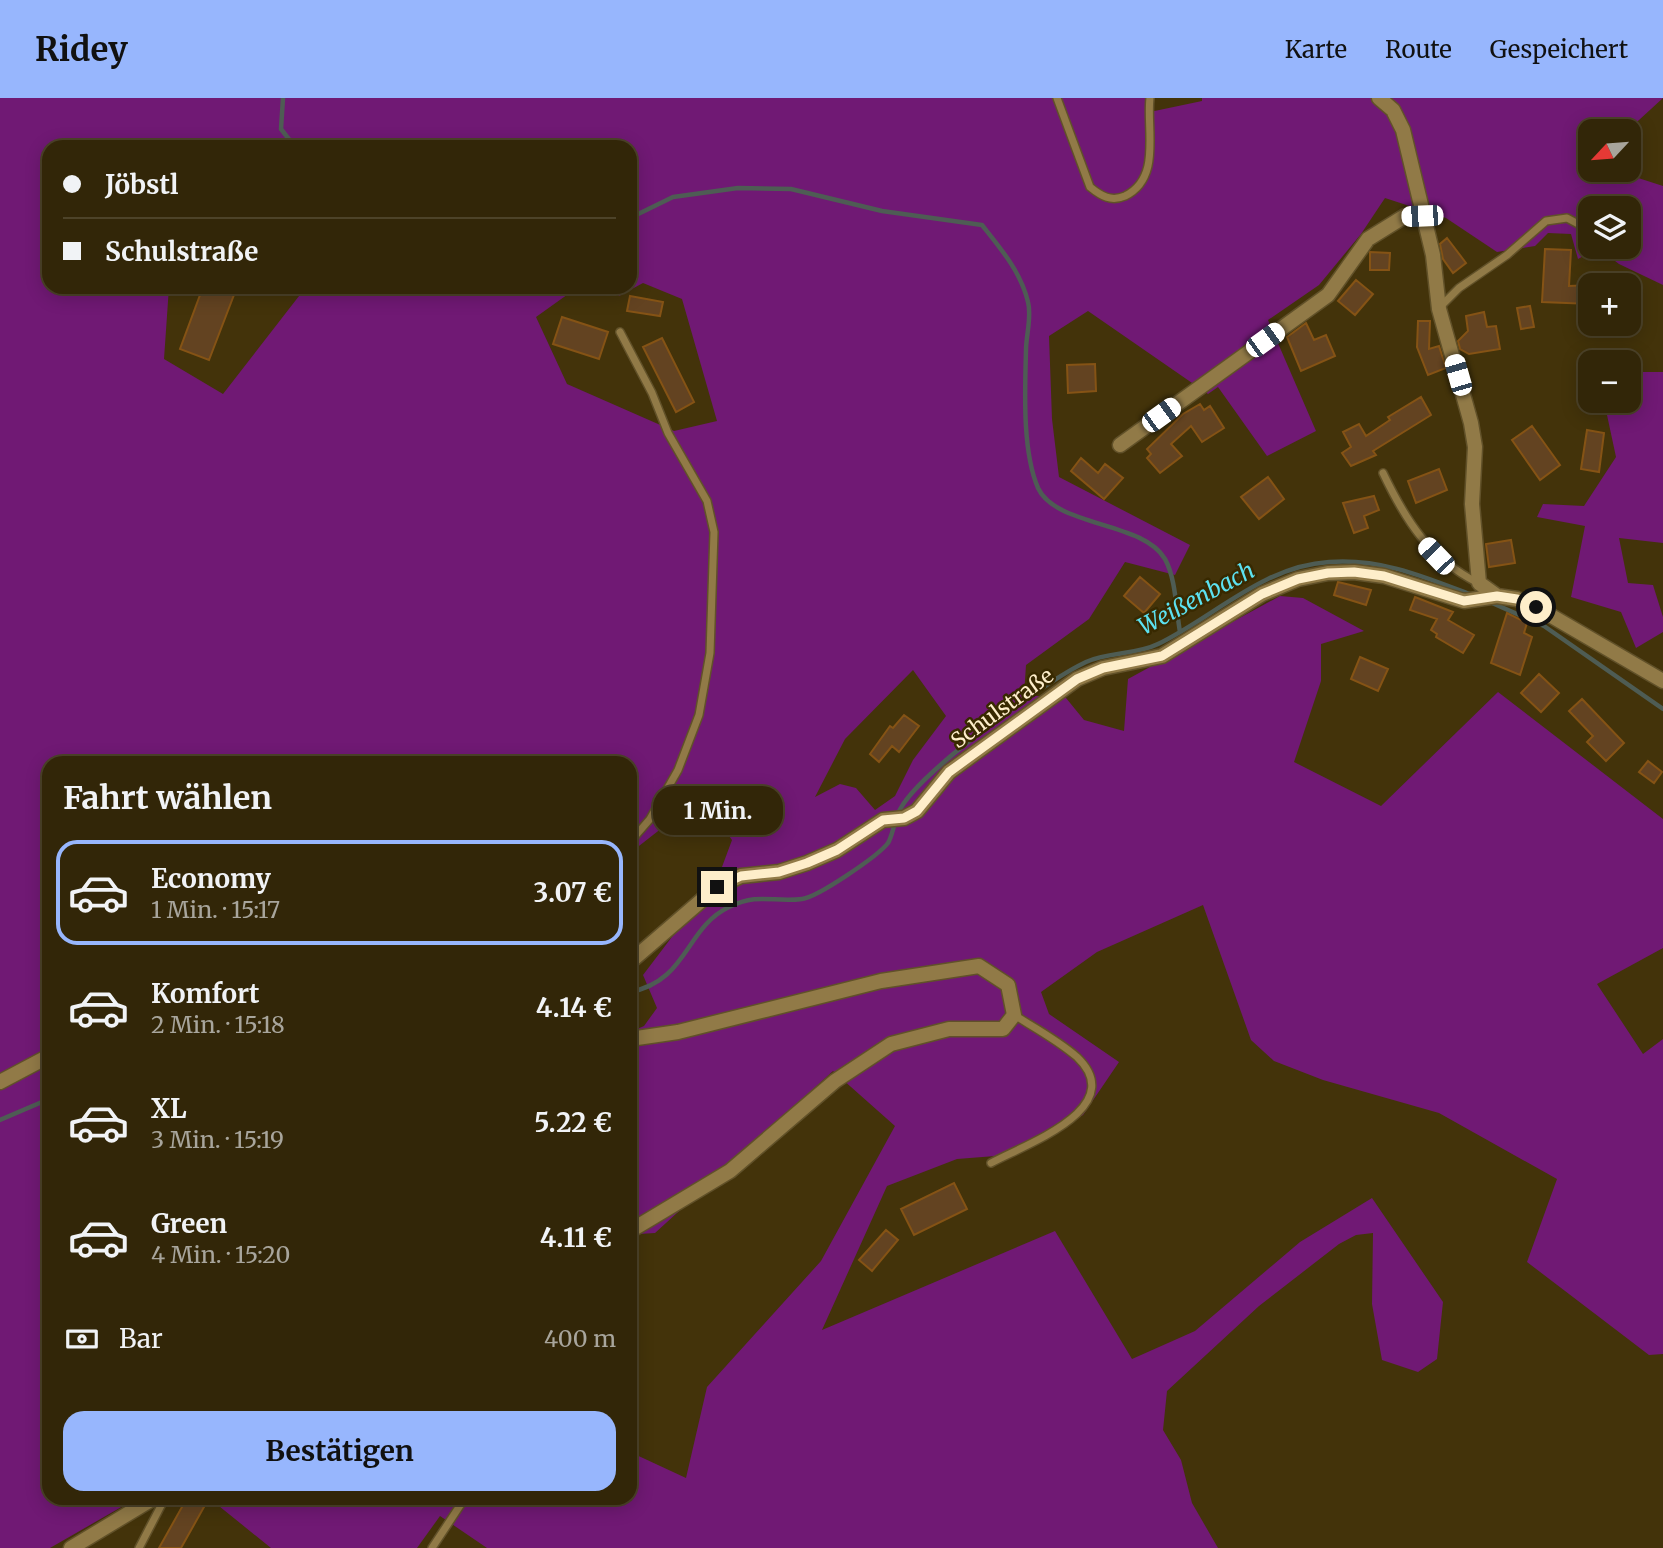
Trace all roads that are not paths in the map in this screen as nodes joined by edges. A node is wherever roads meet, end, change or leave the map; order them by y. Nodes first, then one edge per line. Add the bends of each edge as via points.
1 (1057, 98) edge
2 (1150, 98) edge
3 (1379, 98) edge
4 (1422, 216) junction
5 (1578, 224) edge
6 (1439, 309) junction
7 (620, 332) dead end
8 (1120, 445) dead end
9 (1383, 473) dead end
10 (1479, 583) junction
11 (1487, 598) junction
12 (1663, 681) edge
13 (637, 834) edge
14 (637, 956) edge
15 (1014, 1015) junction
16 (637, 1038) edge
17 (42, 1060) edge
18 (0, 1082) edge
19 (990, 1163) dead end
20 (637, 1227) edge
21 (142, 1505) edge
22 (161, 1505) edge
23 (460, 1505) edge
24 (71, 1548) edge
25 (139, 1548) edge
26 (432, 1548) edge

1 - 2 lane via 1090,187 1102,197 1114,199 1136,189 1145,175
3 - 4 street via 1393,110 1404,130
4 - 6 street via 1433,255
4 - 8 street via 1405,216 1368,239 1328,295
5 - 6 lane via 1567,218 1546,221 1458,288
6 - 10 street via 1475,447 1472,504
7 - 13 lane via 707,501 714,533 710,653 699,715 678,770
9 - 10 lane via 1421,540 1459,573
10 - 11 street
11 - 12 street, Schulstraße via 1517,599 1536,607
11 - 14 street, Schulstraße via 1464,601 1384,576 1354,572 1298,579 1262,594 1162,656 1103,668 1077,679 949,772 917,811 904,818 883,820 807,863 741,876 717,887
15 - 16 street via 1008,985 979,966 881,981 678,1032
15 - 19 lane via 1076,1056 1090,1072 1093,1088 1084,1109 1073,1118
15 - 20 street via 1003,1029 949,1029 891,1044 835,1081 730,1171
17 - 18 street
21 - 24 street
22 - 25 lane
23 - 26 lane

